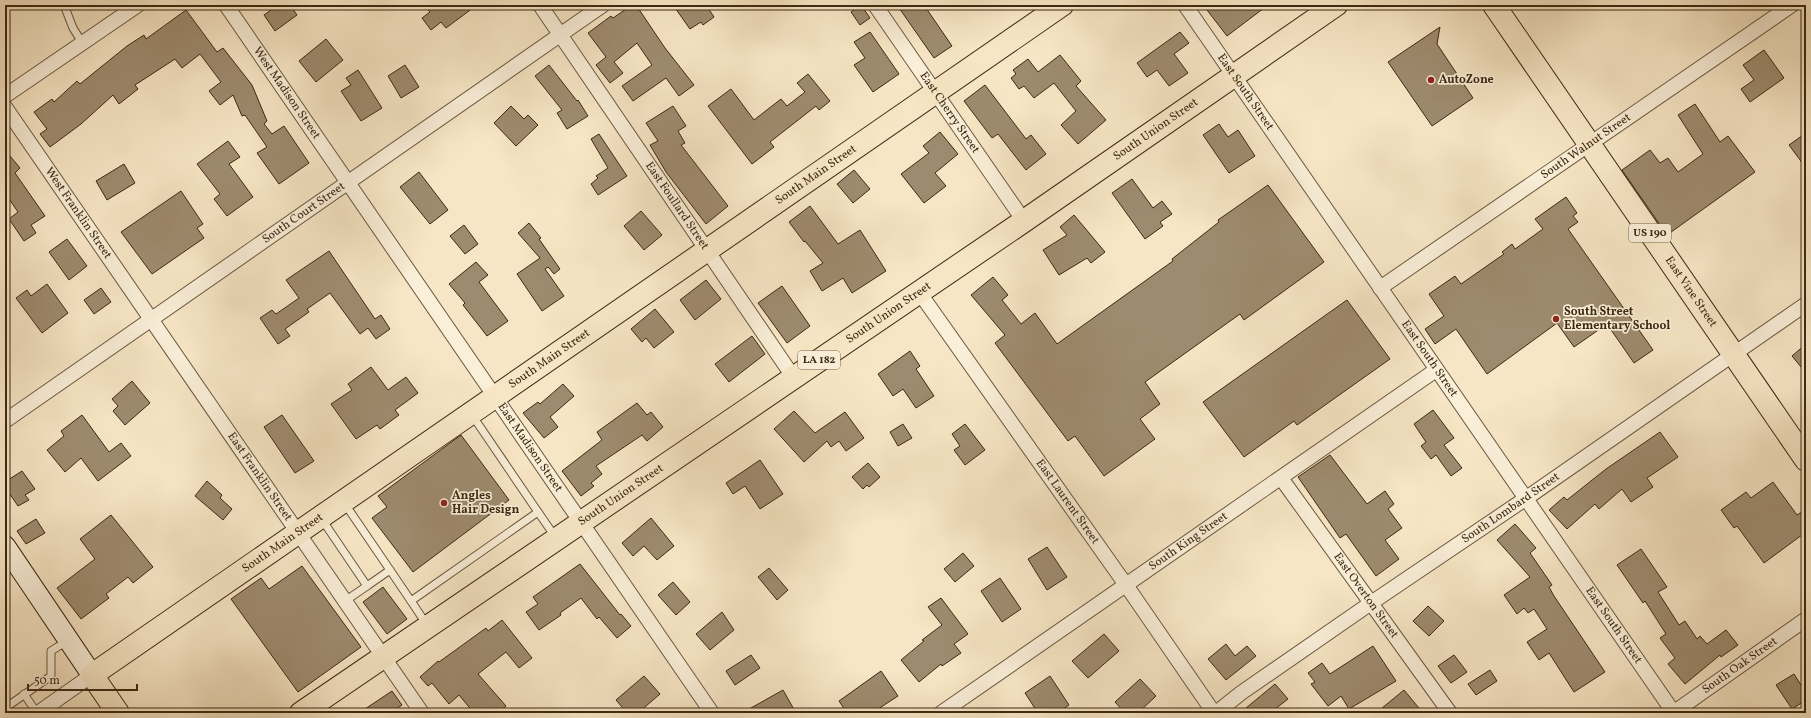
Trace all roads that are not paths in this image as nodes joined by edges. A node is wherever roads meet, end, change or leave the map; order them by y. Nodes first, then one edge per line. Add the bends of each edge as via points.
1 (64, 5) edge
2 (138, 5) edge
3 (226, 5) edge
4 (540, 5) edge
5 (603, 5) edge
6 (875, 5) edge
7 (1062, 5) edge
8 (1185, 5) edge
9 (1336, 5) edge
10 (1494, 5) edge
11 (1792, 5) edge
12 (560, 34) junction
13 (83, 44) junction
14 (1232, 76) junction
15 (935, 92) junction
16 (5, 96) edge
17 (5, 107) edge
18 (1589, 144) junction
19 (348, 183) junction
20 (1024, 221) junction
21 (707, 250) junction
22 (1380, 288) junction
23 (919, 292) junction
24 (1806, 304) edge
25 (151, 320) junction
26 (1733, 354) junction
27 (1436, 370) junction
28 (794, 378) junction
29 (494, 397) junction
30 (471, 413) junction
31 (5, 421) edge
32 (1806, 460) edge
33 (1281, 478) junction
34 (1525, 499) junction
35 (343, 501) junction
36 (538, 512) junction
37 (320, 517) junction
38 (580, 522) junction
39 (297, 532) junction
40 (556, 538) junction
41 (5, 546) edge
42 (390, 570) junction
43 (1126, 585) junction
44 (367, 586) junction
45 (345, 601) junction
46 (411, 601) junction
47 (1371, 603) junction
48 (1806, 619) edge
49 (428, 626) junction
50 (68, 639) junction
51 (383, 656) junction
52 (92, 675) junction
53 (24, 694) junction
54 (5, 708) edge
55 (37, 713) edge
56 (118, 713) edge
57 (301, 713) edge
58 (422, 713) edge
59 (712, 713) edge
60 (941, 713) edge
61 (1214, 713) edge
62 (1450, 713) edge
63 (1674, 713) edge

1 - 13 lane
2 - 13 street
3 - 19 street, West Madison Street
4 - 12 street, East Foullard Street
5 - 12 street, South Court Street
6 - 15 street, East Cherry Street
7 - 15 main road, South Main Street
8 - 14 street, East South Street
9 - 14 main road, South Union Street / LA 182
10 - 18 main road, East Vine Street / US 190
11 - 18 street, South Walnut Street
12 - 19 street, South Court Street
12 - 21 street, East Foullard Street
13 - 16 street
14 - 20 main road, South Union Street / LA 182
14 - 22 street, East South Street
15 - 20 street, East Cherry Street
15 - 21 main road, South Main Street
17 - 25 street, West Franklin Street
18 - 22 street, South Walnut Street
18 - 26 main road, East Vine Street / US 190
19 - 25 street, South Court Street
19 - 29 street, East Madison Street
20 - 23 main road, South Union Street / LA 182
21 - 28 street, East Foullard Street
21 - 29 main road, South Main Street
22 - 27 street, East South Street
23 - 28 main road, South Union Street / LA 182
23 - 43 street, East Laurent Street
24 - 26 street, South Lombard Street
25 - 31 street, South Court Street
25 - 39 street, East Franklin Street
26 - 32 main road, East Vine Street / US 190
26 - 34 street, South Lombard Street
27 - 33 street, South King Street
27 - 34 street, East South Street
28 - 38 main road, South Union Street / LA 182
29 - 30 main road, South Main Street
29 - 38 street, East Madison Street
30 - 35 main road, South Main Street
30 - 36 lane
33 - 43 street, South King Street
33 - 47 street, East Overton Street
34 - 47 street, South Lombard Street
34 - 63 street, East South Street
35 - 37 main road, South Main Street
35 - 42 lane
36 - 40 lane
36 - 46 lane
37 - 39 main road, South Main Street
37 - 44 lane
38 - 40 main road, South Union Street / LA 182
38 - 59 street, East Madison Street
39 - 45 street, East Franklin Street
39 - 52 main road, South Main Street
40 - 49 main road, South Union Street / LA 182
41 - 50 street
42 - 44 lane
42 - 46 lane
43 - 60 street, South King Street
43 - 61 street, East Laurent Street
44 - 45 lane
45 - 51 street, East Franklin Street
46 - 49 lane
47 - 61 street, South Lombard Street
47 - 62 street, East Overton Street
48 - 63 street, South Oak Street
49 - 51 main road, South Union Street / LA 182
50 - 52 street
50 - 53 lane via 51,651 51,676
51 - 57 main road, South Union Street / LA 182
51 - 58 street, East Franklin Street
52 - 55 street, South Main Street
52 - 56 main road
53 - 54 lane
53 - 55 lane

